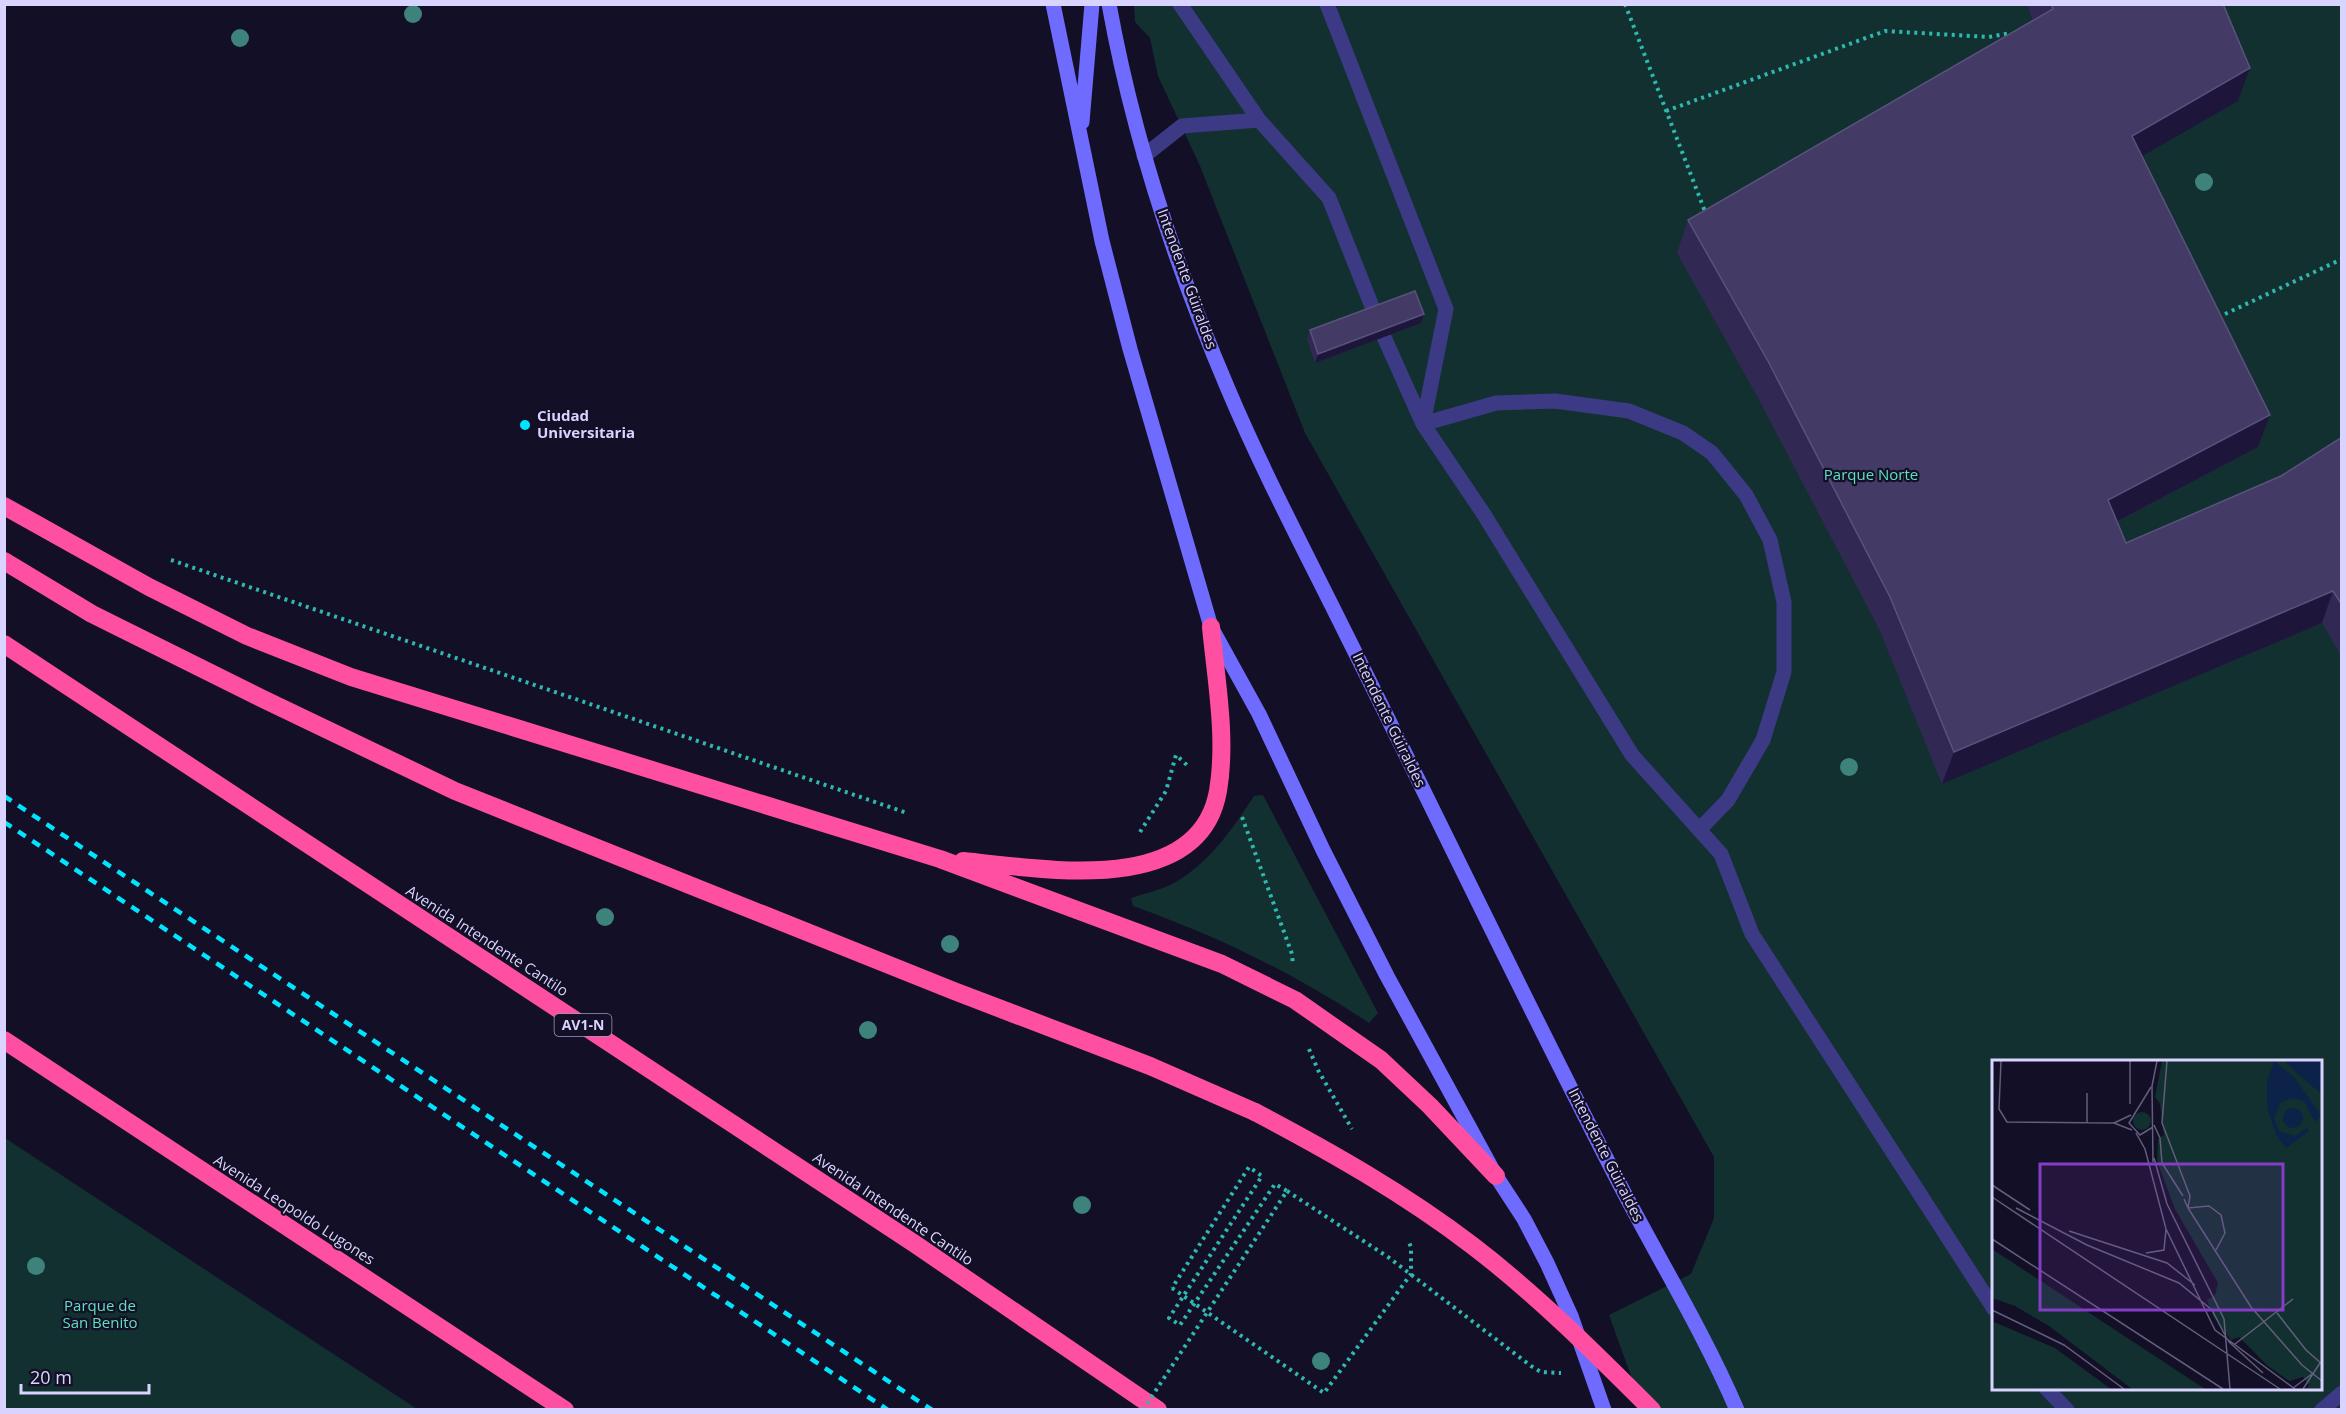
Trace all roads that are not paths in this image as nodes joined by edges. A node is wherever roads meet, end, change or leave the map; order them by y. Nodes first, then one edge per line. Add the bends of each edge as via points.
1 (1053, 4) edge
2 (1092, 4) edge
3 (1109, 4) edge
4 (1180, 4) edge
5 (1327, 4) edge
6 (1259, 120) junction
7 (1081, 140) junction
8 (1144, 156) junction
9 (1375, 314) edge
10 (1384, 337) edge
11 (1423, 424) junction
12 (4, 506) edge
13 (4, 561) edge
14 (1211, 627) junction
15 (4, 644) edge
16 (1699, 830) junction
17 (940, 859) junction
18 (4, 1040) edge
19 (1496, 1176) junction
20 (1992, 1306) edge
21 (2047, 1390) edge
22 (2342, 1394) edge
23 (565, 1410) edge
24 (1158, 1410) edge
25 (1604, 1410) edge
26 (1652, 1410) edge
27 (1737, 1410) edge
28 (2067, 1410) edge
29 (2322, 1410) edge

1 - 7 main road
2 - 7 main road
3 - 8 main road, Intendente Güiraldes
4 - 6 lane
5 - 11 lane via 1446,309
6 - 8 lane via 1182,126
6 - 9 lane via 1329,198
7 - 14 main road via 1130,349
8 - 27 main road, Intendente Güiraldes via 1174,254 1233,401 1620,1184
10 - 11 lane
11 - 16 lane via 1483,513 1632,755
11 - 16 lane via 1496,403 1555,401 1629,411 1683,433 1712,453 1746,495 1770,540 1784,602 1784,672 1763,740 1728,800
12 - 17 highway via 148,587 247,636 351,677
13 - 26 highway, bridge via 92,614 455,791 1149,1066 1255,1112 1337,1155 1473,1247 1556,1317
14 - 17 highway via 1220,727 1217,794 1200,830 1181,847 1154,862 1121,869 1073,871
14 - 19 main road via 1259,714 1387,976
15 - 24 highway, Avenida Intendente Cantilo / AV1-N via 915,1244
16 - 20 lane via 1721,855 1752,934
17 - 19 highway via 1222,964 1295,1000 1382,1060
18 - 23 highway, Avenida Leopoldo Lugones
19 - 25 main road via 1547,1263 1571,1316
21 - 28 lane
22 - 29 lane

